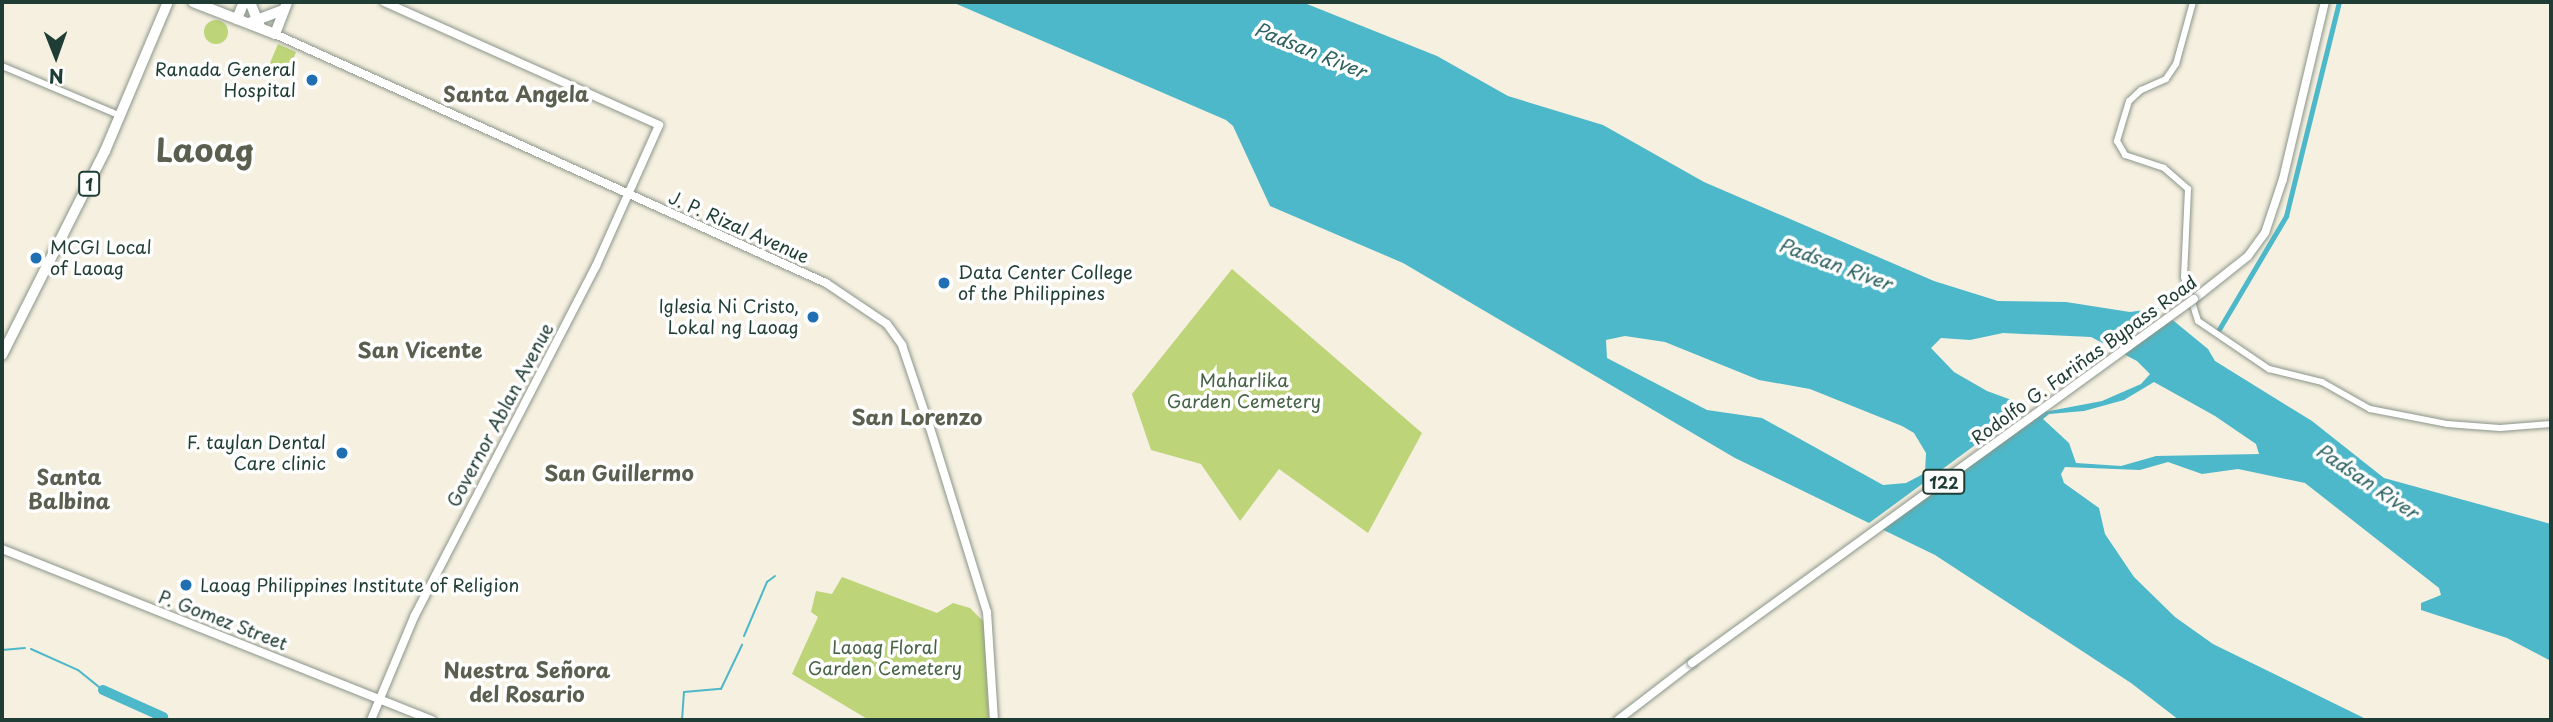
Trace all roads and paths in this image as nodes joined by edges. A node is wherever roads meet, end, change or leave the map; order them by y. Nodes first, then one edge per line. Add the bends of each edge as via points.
1 (168, 2) edge
2 (193, 2) edge
3 (247, 2) edge
4 (384, 2) edge
5 (2193, 2) edge
6 (2325, 2) edge
7 (286, 5) edge
8 (237, 19) junction
9 (255, 24) junction
10 (275, 34) junction
11 (2, 66) edge
12 (121, 116) junction
13 (629, 196) junction
14 (2, 355) edge
15 (2551, 424) edge
16 (2, 549) edge
17 (380, 700) junction
18 (371, 720) edge
19 (432, 720) edge
20 (994, 720) edge
21 (1618, 720) edge

1 - 12 highway, 1
2 - 8 highway, J. P. Rizal Avenue
3 - 8 highway
3 - 9 highway
4 - 13 main road, Governor Ablan Avenue via 659,125
5 - 15 street via 2176,64 2166,79 2129,101 2117,141 2125,155 2164,168 2188,189 2184,277 2198,321 2269,369 2322,382 2370,409 2447,424 2500,428
6 - 21 main road, Rodolfo G. Fariñas Bypass Road / 122, bridge via 2283,179 2264,233 2248,256
7 - 9 highway
7 - 10 highway
8 - 9 highway, J. P. Rizal Avenue
9 - 10 highway, J. P. Rizal Avenue
10 - 13 main road, J. P. Rizal Avenue
11 - 12 street
12 - 14 highway, 1
13 - 17 main road, Governor Ablan Avenue via 415,615
13 - 20 main road, J. P. Rizal Avenue via 834,287 870,309 894,333 930,428 987,612
16 - 17 main road, P. Gomez Street
17 - 18 main road, Governor Ablan Avenue
17 - 19 main road, P. Gomez Street

